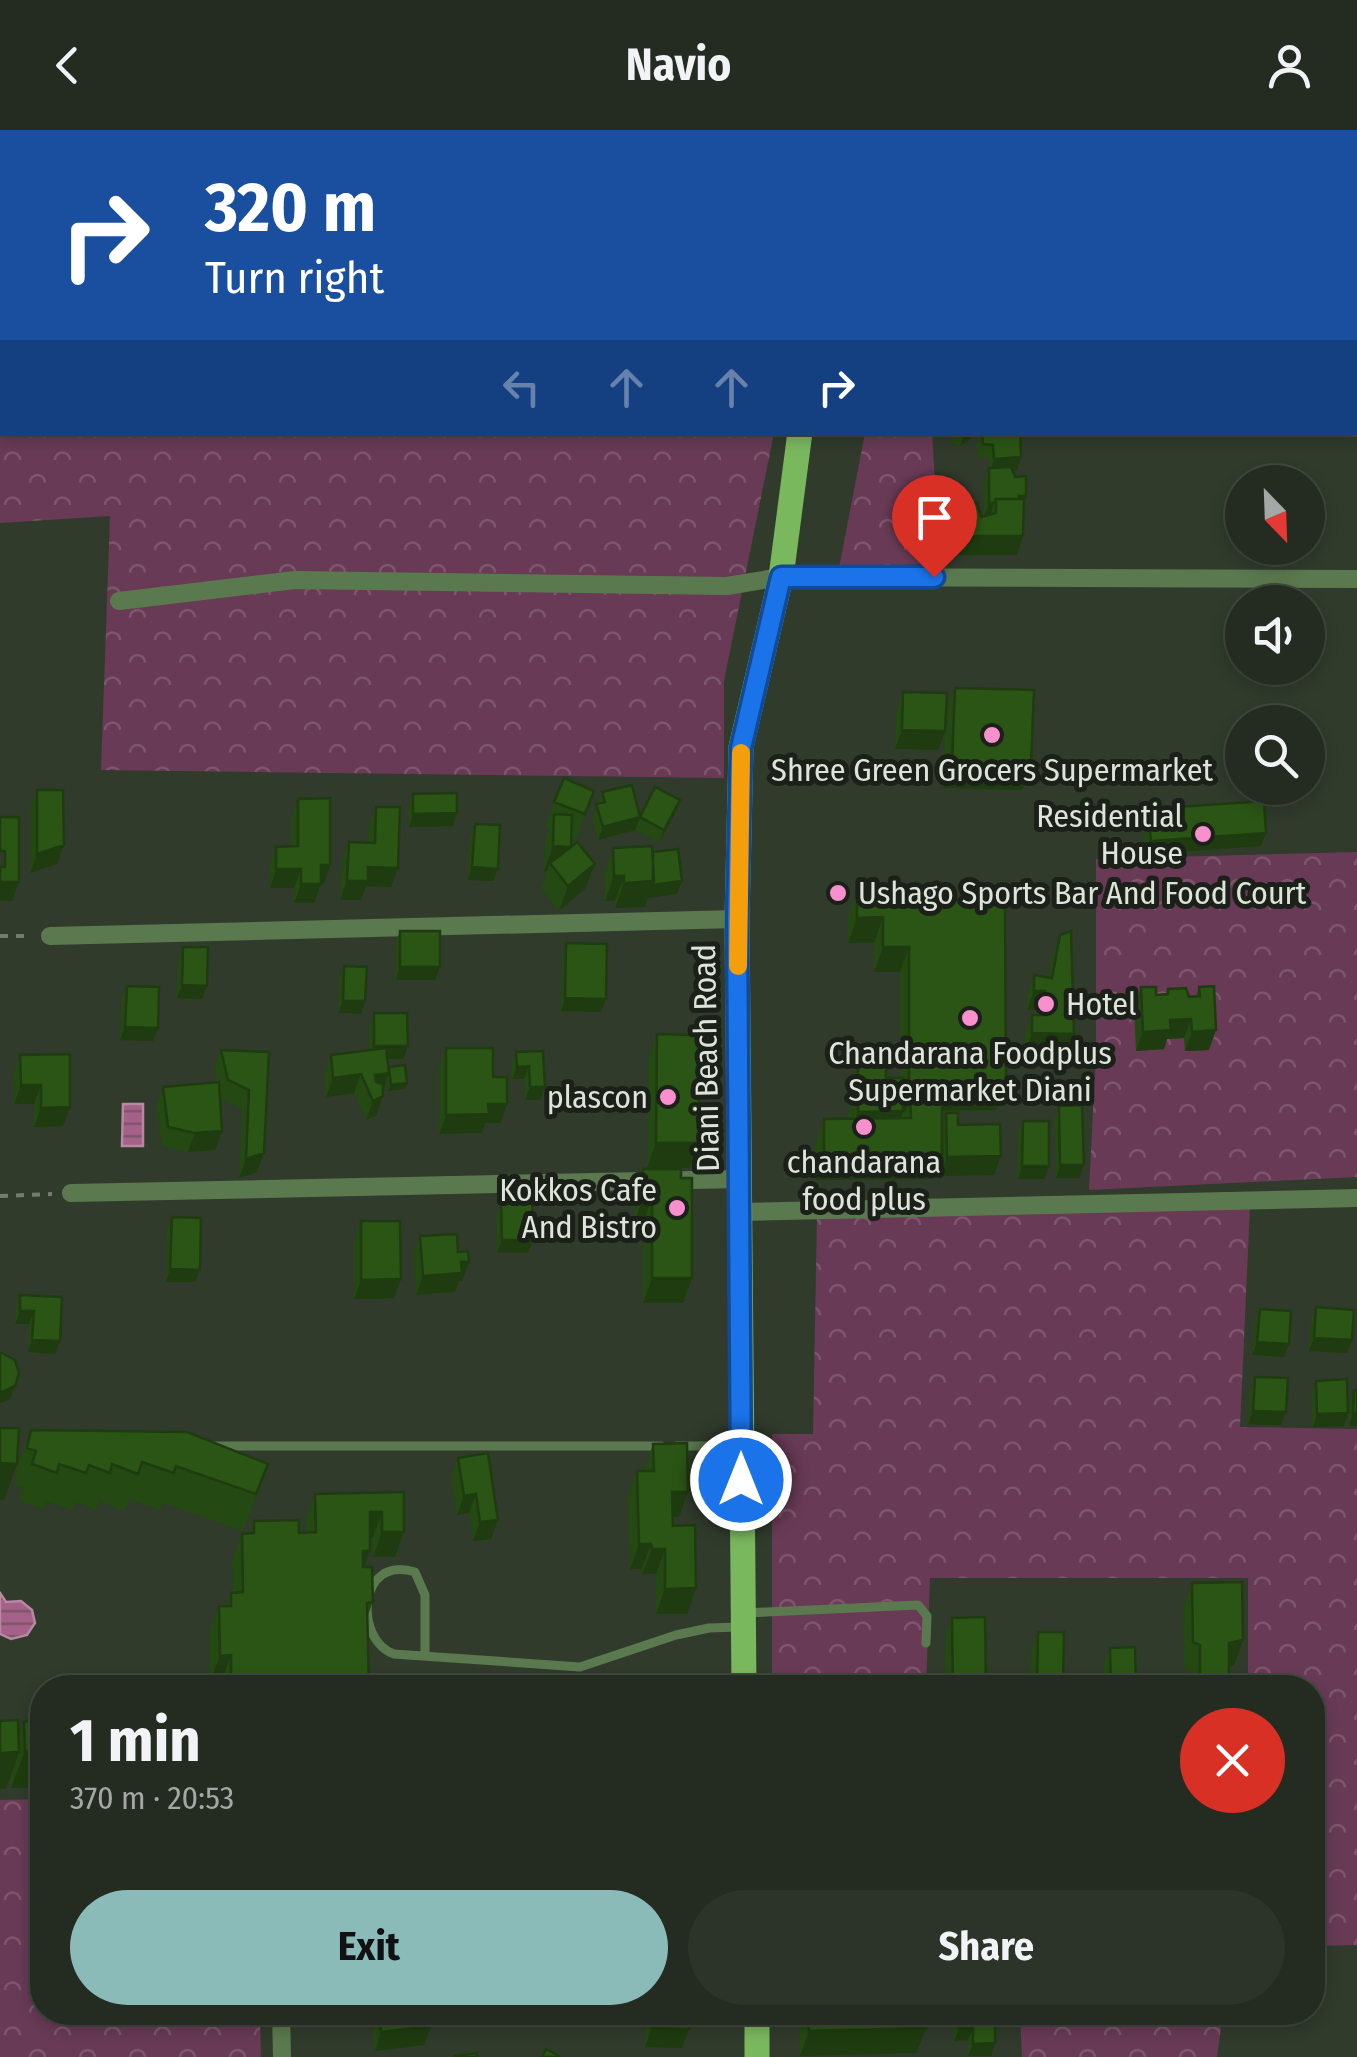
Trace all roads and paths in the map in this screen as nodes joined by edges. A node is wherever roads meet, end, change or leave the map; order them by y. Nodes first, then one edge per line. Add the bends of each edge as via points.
1 (800, 435) edge
2 (781, 577) junction
3 (1357, 579) edge
4 (119, 601) dead end
5 (737, 919) junction
6 (0, 936) edge
7 (50, 936) joint
8 (740, 1179) junction
9 (72, 1193) joint
10 (0, 1196) edge
11 (1357, 1198) edge
12 (741, 1212) junction
13 (196, 1446) edge
14 (741, 1446) junction
15 (742, 1620) junction
16 (926, 1642) dead end
17 (425, 1655) junction
18 (744, 1675) edge
19 (281, 2025) edge
20 (757, 2025) edge
21 (282, 2057) edge
22 (757, 2057) edge

1 - 2 main road, Diani Beach Road
2 - 3 street
2 - 4 street via 727,586 296,580
2 - 5 main road, Diani Beach Road via 741,748
5 - 7 street
5 - 8 main road, Diani Beach Road
6 - 7 path
8 - 9 street
8 - 12 main road, Diani Beach Road
9 - 10 path
11 - 12 street
12 - 14 main road, Diani Beach Road
13 - 14 lane
14 - 15 main road, Diani Beach Road
15 - 16 lane via 918,1605 927,1616
15 - 17 lane via 580,1667
15 - 18 main road, Diani Beach Road
17 - 17 lane via 388,1652 372,1636 370,1593 386,1571 415,1572 423,1584
19 - 21 street
20 - 22 main road

